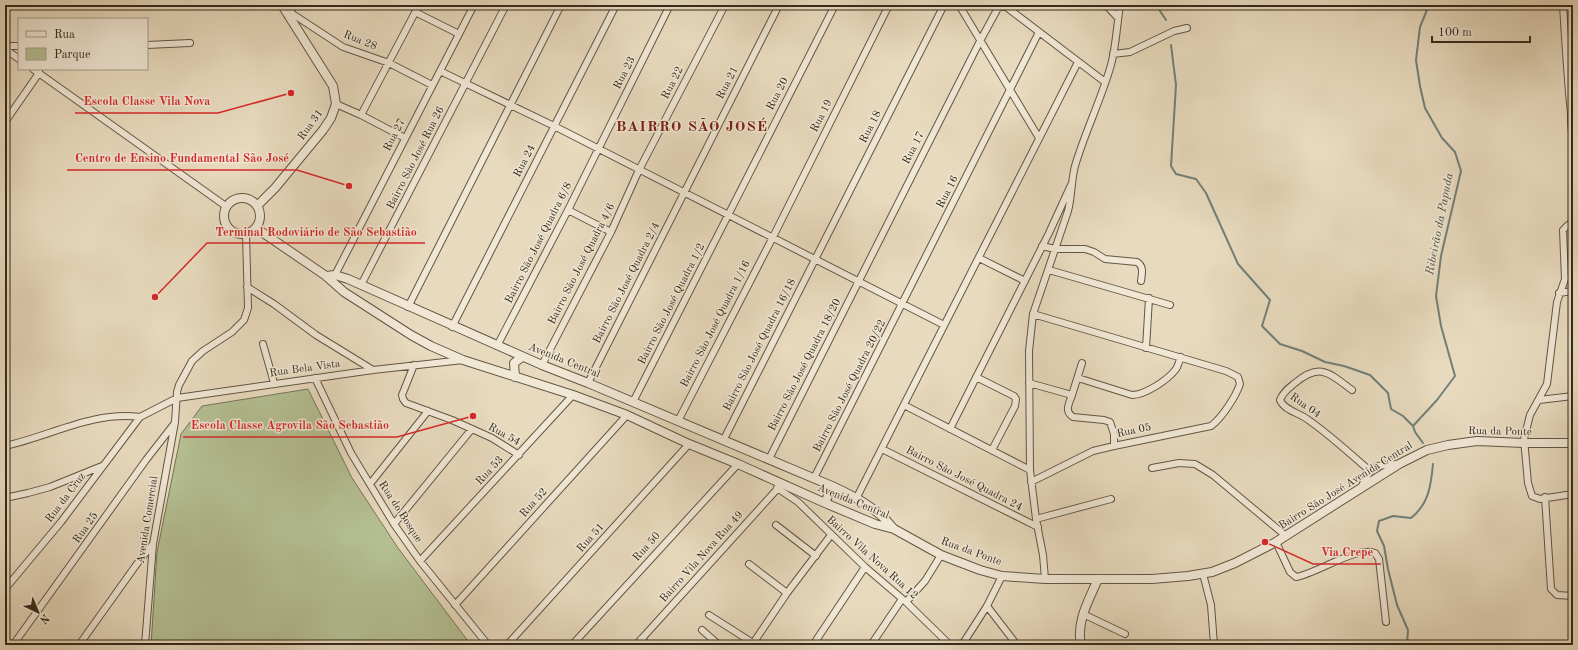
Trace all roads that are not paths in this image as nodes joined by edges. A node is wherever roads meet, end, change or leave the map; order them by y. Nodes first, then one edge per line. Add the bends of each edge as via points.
1 (294, 5) edge
2 (419, 5) edge
3 (474, 5) edge
4 (506, 5) edge
5 (561, 5) edge
6 (616, 5) edge
7 (670, 5) edge
8 (724, 5) edge
9 (779, 5) edge
10 (835, 5) edge
11 (890, 5) edge
12 (944, 5) edge
13 (959, 5) edge
14 (1106, 5) edge
15 (1120, 5) edge
16 (1564, 5) edge
17 (285, 8) edge
18 (415, 12) junction
19 (1118, 18) junction
20 (1187, 28) dead end
21 (1039, 32) junction
22 (459, 34) junction
23 (980, 41) junction
24 (190, 43) dead end
25 (148, 45) edge
26 (18, 46) edge
27 (6, 49) edge
28 (1113, 54) junction
29 (1573, 57) edge
30 (18, 58) edge
31 (1566, 58) junction
32 (1078, 62) junction
33 (389, 63) junction
34 (39, 71) edge
35 (440, 71) junction
36 (1105, 82) junction
37 (466, 83) junction
38 (432, 85) junction
39 (1010, 90) junction
40 (336, 104) junction
41 (511, 104) junction
42 (1572, 112) edge
43 (361, 115) junction
44 (5, 122) edge
45 (554, 126) junction
46 (405, 138) junction
47 (1039, 138) junction
48 (1573, 138) edge
49 (598, 149) junction
50 (639, 170) junction
51 (1071, 184) junction
52 (684, 192) junction
53 (257, 206) junction
54 (227, 207) junction
55 (568, 210) junction
56 (728, 214) junction
57 (1573, 224) edge
58 (256, 228) junction
59 (611, 232) junction
60 (246, 234) junction
61 (773, 237) junction
62 (1042, 246) junction
63 (1055, 250) junction
64 (815, 258) junction
65 (979, 258) junction
66 (1049, 270) junction
67 (335, 275) junction
68 (326, 276) junction
69 (859, 281) junction
70 (1025, 281) junction
71 (1141, 281) dead end
72 (362, 285) junction
73 (247, 287) junction
74 (1573, 291) edge
75 (1559, 293) junction
76 (1149, 298) junction
77 (903, 303) junction
78 (1170, 305) dead end
79 (408, 307) junction
80 (1033, 314) junction
81 (944, 324) junction
82 (452, 326) junction
83 (263, 344) dead end
84 (497, 346) junction
85 (1146, 348) junction
86 (512, 352) junction
87 (454, 357) junction
88 (522, 357) junction
89 (1180, 357) junction
90 (463, 360) junction
91 (437, 363) junction
92 (1082, 364) dead end
93 (414, 365) junction
94 (542, 365) junction
95 (373, 370) junction
96 (503, 374) junction
97 (515, 377) junction
98 (976, 377) junction
99 (315, 378) junction
100 (1078, 378) junction
101 (274, 383) junction
102 (588, 383) junction
103 (1029, 383) junction
104 (1352, 390) dead end
105 (573, 395) junction
106 (1072, 395) junction
107 (1573, 396) edge
108 (177, 398) junction
109 (1538, 400) junction
110 (633, 402) junction
111 (904, 405) junction
112 (428, 411) junction
113 (627, 415) junction
114 (140, 417) junction
115 (678, 421) junction
116 (175, 422) junction
117 (950, 429) junction
118 (471, 430) junction
119 (723, 441) junction
120 (1524, 443) junction
121 (1573, 443) edge
122 (689, 444) junction
123 (5, 446) edge
124 (1114, 446) junction
125 (882, 449) junction
126 (992, 450) junction
127 (1427, 450) joint
128 (519, 454) junction
129 (769, 459) junction
130 (738, 464) junction
131 (1399, 464) junction
132 (102, 466) junction
133 (1152, 468) dead end
134 (1030, 470) junction
135 (1370, 470) junction
136 (814, 478) junction
137 (1031, 482) junction
138 (370, 484) junction
139 (780, 486) junction
140 (832, 486) junction
141 (1360, 489) junction
142 (1573, 494) edge
143 (857, 497) junction
144 (1545, 497) junction
145 (5, 498) edge
146 (1111, 499) dead end
147 (825, 503) junction
148 (1036, 519) junction
149 (394, 524) junction
150 (776, 525) dead end
151 (1038, 527) junction
152 (894, 529) junction
153 (831, 535) junction
154 (1286, 536) junction
155 (1276, 542) junction
156 (153, 544) junction
157 (941, 554) junction
158 (816, 556) junction
159 (420, 561) junction
160 (749, 564) dead end
161 (865, 568) junction
162 (1203, 574) junction
163 (1002, 576) junction
164 (1045, 579) junction
165 (1098, 579) junction
166 (5, 589) edge
167 (787, 593) junction
168 (1573, 596) edge
169 (904, 601) junction
170 (455, 605) junction
171 (986, 606) junction
172 (1083, 614) junction
173 (709, 615) dead end
174 (1386, 622) dead end
175 (702, 630) dead end
176 (1126, 634) dead end
177 (641, 640) junction
178 (752, 644) edge
179 (13, 645) edge
180 (79, 645) edge
181 (145, 645) edge
182 (488, 645) edge
183 (507, 645) edge
184 (572, 645) edge
185 (636, 645) edge
186 (648, 645) edge
187 (719, 645) edge
188 (813, 645) edge
189 (871, 645) edge
190 (950, 645) edge
191 (962, 645) edge
192 (1017, 645) edge
193 (1081, 645) edge
194 (1214, 645) edge

1 - 17 street
2 - 18 street
3 - 22 street, Rua 27
4 - 37 street, Bairro São José Rua 26
5 - 41 street
6 - 45 street, Rua 24
7 - 49 street, Rua 23
8 - 50 street, Rua 22
9 - 52 street, Rua 21
10 - 56 street, Rua 20
11 - 61 street, Rua 19
12 - 64 street, Rua 18
13 - 23 street
14 - 19 street
15 - 19 street
16 - 31 street
17 - 33 street, Rua 28 via 343,47
17 - 40 street, Rua 31 via 333,86
18 - 22 street
18 - 33 street
19 - 28 street
20 - 28 street via 1174,31 1130,52
21 - 23 street, Rua 17 via 1005,6 998,8
21 - 32 street
21 - 39 street, Rua 16
22 - 35 street, Rua 27
23 - 39 street
23 - 69 street, Rua 17
24 - 25 street
26 - 27 street
27 - 30 street
28 - 36 street
29 - 31 street
31 - 42 street
32 - 36 street
32 - 47 street
33 - 38 street, Rua 28
33 - 43 street
34 - 44 street
34 - 54 street
35 - 37 street
35 - 38 street, Rua 27
36 - 51 street via 1074,168
37 - 41 street
37 - 72 street, Bairro São José Rua 26
38 - 46 street, Rua 27
39 - 47 street
39 - 77 street, Rua 16
40 - 43 street
40 - 53 street, Rua 31 via 323,130 284,178
41 - 45 street
41 - 79 street
42 - 48 street
43 - 46 street
45 - 49 street
45 - 82 street, Rua 24
46 - 67 street, Rua 27
47 - 65 street
49 - 50 street
49 - 55 street, Bairro São José Quadra 6/8
50 - 52 street
50 - 59 street, Bairro São José Quadra 4/6
51 - 62 street
51 - 63 street via 1071,197
52 - 56 street
52 - 102 street, Bairro São José Quadra 2/4
53 - 54 street via 250,200 241,198
53 - 58 street via 260,217
54 - 60 street via 224,216 226,224 235,233
55 - 59 street
55 - 84 street, Bairro São José Quadra 6/8
56 - 61 street
56 - 110 street, Bairro São José Quadra 1/2
57 - 75 street via 1565,226 1563,230 1566,271
58 - 60 street
58 - 68 street, Avenida Central
59 - 94 street, Bairro São José Quadra 4/6
60 - 73 street, Avenida Comercial
61 - 64 street
61 - 115 street, Bairro São José Quadra 1/16
62 - 63 street
62 - 70 street
63 - 66 street
63 - 71 street via 1085,249 1105,258 1137,262 1142,268
64 - 69 street
64 - 119 street, Bairro São José Quadra 16/18
65 - 70 street
65 - 81 street
66 - 76 street
66 - 80 street
67 - 68 street, Avenida Central
67 - 72 street, Avenida Central
68 - 87 street, Avenida Central via 344,292 388,321
69 - 77 street
69 - 129 street, Bairro São José Quadra 18/20
70 - 98 street
72 - 79 street, Avenida Central
73 - 95 street via 316,335
73 - 108 street, Avenida Comercial via 248,308 244,320 192,361 179,385
74 - 75 street
75 - 109 street via 1546,384
76 - 78 street
76 - 85 street
77 - 81 street
77 - 136 street, Bairro São José Quadra 20/22
79 - 82 street, Avenida Central
80 - 85 street
80 - 103 street via 1028,351
81 - 111 street
82 - 84 street, Avenida Central
83 - 101 street
84 - 86 street, Avenida Central
85 - 89 street
86 - 88 street, Avenida Central
86 - 96 street via 511,364
87 - 90 street, Avenida Central
87 - 91 street
88 - 94 street, Avenida Central
88 - 97 street via 514,363
89 - 100 street via 1176,369 1171,374 1138,395
89 - 124 street, Rua 05 via 1238,377 1240,384 1218,420 1211,426
90 - 91 street
90 - 96 street, Avenida Central
91 - 93 street, Rua Bela Vista
92 - 100 street
93 - 95 street, Rua Bela Vista
93 - 112 street, Rua 54 via 403,392 403,399
94 - 102 street, Avenida Central
95 - 99 street, Rua Bela Vista
96 - 97 street, Avenida Central
97 - 105 street, Avenida Central
98 - 117 street
98 - 126 street via 1016,399 1015,406
99 - 101 street, Rua Bela Vista
99 - 138 street, Rua do Bosque via 351,453
100 - 106 street
101 - 108 street, Rua Bela Vista
102 - 110 street, Avenida Central
103 - 106 street
103 - 134 street
104 - 135 street, Rua 04 via 1330,374 1319,371 1302,377 1283,393 1280,400
105 - 113 street, Avenida Central
105 - 128 street, Rua 53
106 - 124 street via 1068,414 1076,418 1109,421 1114,434
107 - 109 street
108 - 114 street, Rua Bela Vista
108 - 116 street, Avenida Comercial
109 - 120 street via 1527,424
110 - 115 street, Avenida Central
111 - 117 street
111 - 125 street
112 - 118 street, Rua 54
112 - 138 street
113 - 122 street, Avenida Central
113 - 170 street, Rua 52
114 - 123 street via 126,415 99,418
114 - 132 street, Rua da Cruz
115 - 119 street, Avenida Central
116 - 156 street, Avenida Comercial
116 - 179 street, Rua 25
117 - 126 street
118 - 128 street, Rua 54 via 492,438
118 - 149 street
119 - 129 street, Avenida Central
120 - 121 street, Rua da Ponte
120 - 127 street, Rua da Ponte via 1477,441
120 - 144 street via 1530,493 1537,498
122 - 130 street, Avenida Central
122 - 183 street, Rua 51
124 - 137 street, Rua 05 via 1087,454
125 - 143 street
125 - 151 street, Bairro São José Quadra 24
126 - 134 street
127 - 131 street, Bairro São José Avenida Central
128 - 159 street, Rua 53
129 - 136 street, Avenida Central
130 - 139 street, Avenida Central
130 - 184 street, Rua 50
131 - 135 street via 1378,466
131 - 141 street, Bairro São José Avenida Central
132 - 145 street via 50,487
132 - 166 street, Rua da Cruz via 61,522
133 - 154 street via 1179,463 1195,464 1213,475
134 - 137 street
135 - 141 street
136 - 140 street, Avenida Central
137 - 148 street
138 - 149 street, Rua do Bosque
139 - 147 street, Avenida Central
139 - 153 street, Bairro Vila Nova Rua 12
139 - 177 street, Bairro Vila Nova Rua 49
140 - 143 street, Avenida Central
140 - 147 street
141 - 154 street, Bairro São José Avenida Central
142 - 144 street
143 - 152 street, Avenida Central
144 - 168 street via 1552,589 1557,595
146 - 148 street
147 - 152 street, Avenida Central via 875,524
148 - 151 street
149 - 159 street, Rua do Bosque
150 - 158 street
151 - 164 street
152 - 157 street, Rua da Ponte
153 - 158 street
153 - 161 street, Bairro Vila Nova Rua 12
154 - 155 street, Bairro São José Avenida Central
155 - 162 street, Bairro São José Avenida Central via 1235,563
155 - 174 street via 1290,572 1296,577 1364,552 1373,552 1379,559
156 - 180 street
156 - 181 street, Avenida Comercial
157 - 163 street, Rua da Ponte
157 - 169 street via 925,581
158 - 167 street
159 - 170 street, Rua do Bosque
160 - 167 street
161 - 169 street, Bairro Vila Nova Rua 12
161 - 188 street
162 - 165 street, Bairro São José Avenida Central
162 - 194 street via 1211,605
163 - 164 street, Rua da Ponte
163 - 171 street
164 - 165 street, Bairro São José Avenida Central
165 - 172 street
167 - 178 street
169 - 189 street
169 - 190 street, Bairro Vila Nova Rua 12
170 - 182 street, Rua do Bosque
171 - 191 street
171 - 192 street
172 - 176 street
172 - 193 street via 1079,632
173 - 178 street
175 - 187 street
177 - 185 street, Bairro Vila Nova Rua 49
177 - 186 street

